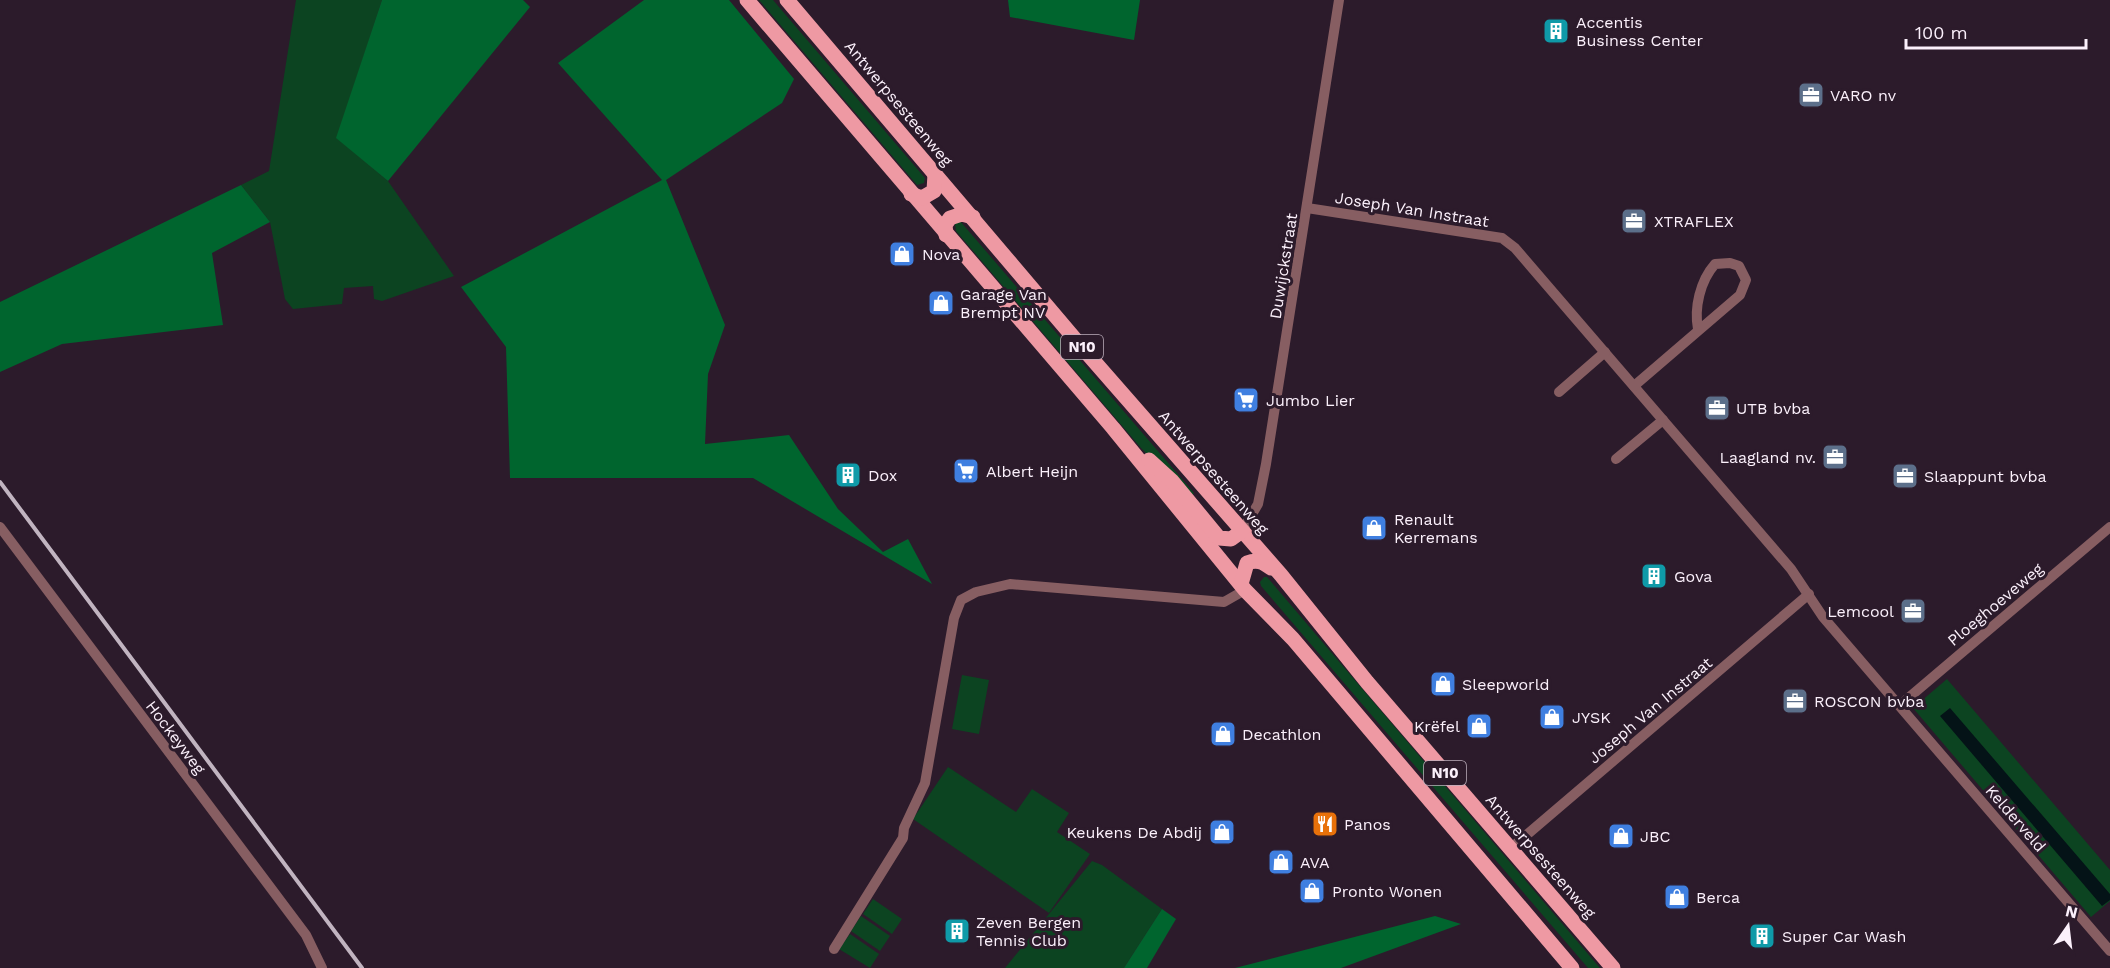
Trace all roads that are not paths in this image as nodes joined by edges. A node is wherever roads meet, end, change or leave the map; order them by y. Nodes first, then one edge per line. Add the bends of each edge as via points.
1 (747, 0) edge
2 (787, 0) edge
3 (1339, 0) edge
4 (936, 174) junction
5 (911, 194) junction
6 (1307, 208) junction
7 (973, 217) junction
8 (946, 235) junction
9 (1698, 330) junction
10 (1605, 352) junction
11 (1634, 386) junction
12 (1559, 392) dead end
13 (1664, 420) junction
14 (1113, 428) junction
15 (1616, 459) dead end
16 (0, 527) edge
17 (2110, 527) edge
18 (1242, 531) junction
19 (1281, 575) junction
20 (1243, 587) junction
21 (1809, 594) junction
22 (1900, 705) junction
23 (1510, 849) junction
24 (834, 948) dead end
25 (2110, 951) edge
26 (322, 968) edge
27 (1572, 968) edge
28 (1613, 968) edge

1 - 5 main road, N10
2 - 4 main road, Antwerpsesteenweg / N10
3 - 6 street, Duwijckstraat
4 - 5 main road via 934,191 922,198
4 - 7 main road, Antwerpsesteenweg / N10
5 - 8 main road, N10
6 - 10 street, Joseph Van Instraat via 1502,238
6 - 18 street, Duwijckstraat via 1258,504
7 - 8 main road via 962,214 950,218 945,225
7 - 18 main road, Antwerpsesteenweg / N10
8 - 14 main road, N10
9 - 9 street via 1716,319 1740,295 1746,280 1739,266 1730,262 1715,264 1707,273 1695,315
9 - 11 street
10 - 11 street, Joseph Van Instraat
10 - 12 street
11 - 13 street, Joseph Van Instraat
13 - 15 street
13 - 21 street, Joseph Van Instraat
14 - 18 main road, N10 via 1172,481 1213,534 1226,540
14 - 20 main road, N10
16 - 26 street, Hockeyweg via 306,935
17 - 22 street, Ploeghoeveweg
18 - 19 main road, Antwerpsesteenweg / N10
19 - 20 main road via 1254,560 1244,568
19 - 23 main road, Antwerpsesteenweg / N10
20 - 24 street via 1224,602 1010,584 961,600 954,618 925,783 903,838
20 - 27 main road, N10 via 1293,639
21 - 22 street, Joseph Van Instraat via 1823,617
21 - 23 street, Joseph Van Instraat
22 - 25 street, Kelderveld
23 - 28 main road, Antwerpsesteenweg / N10

